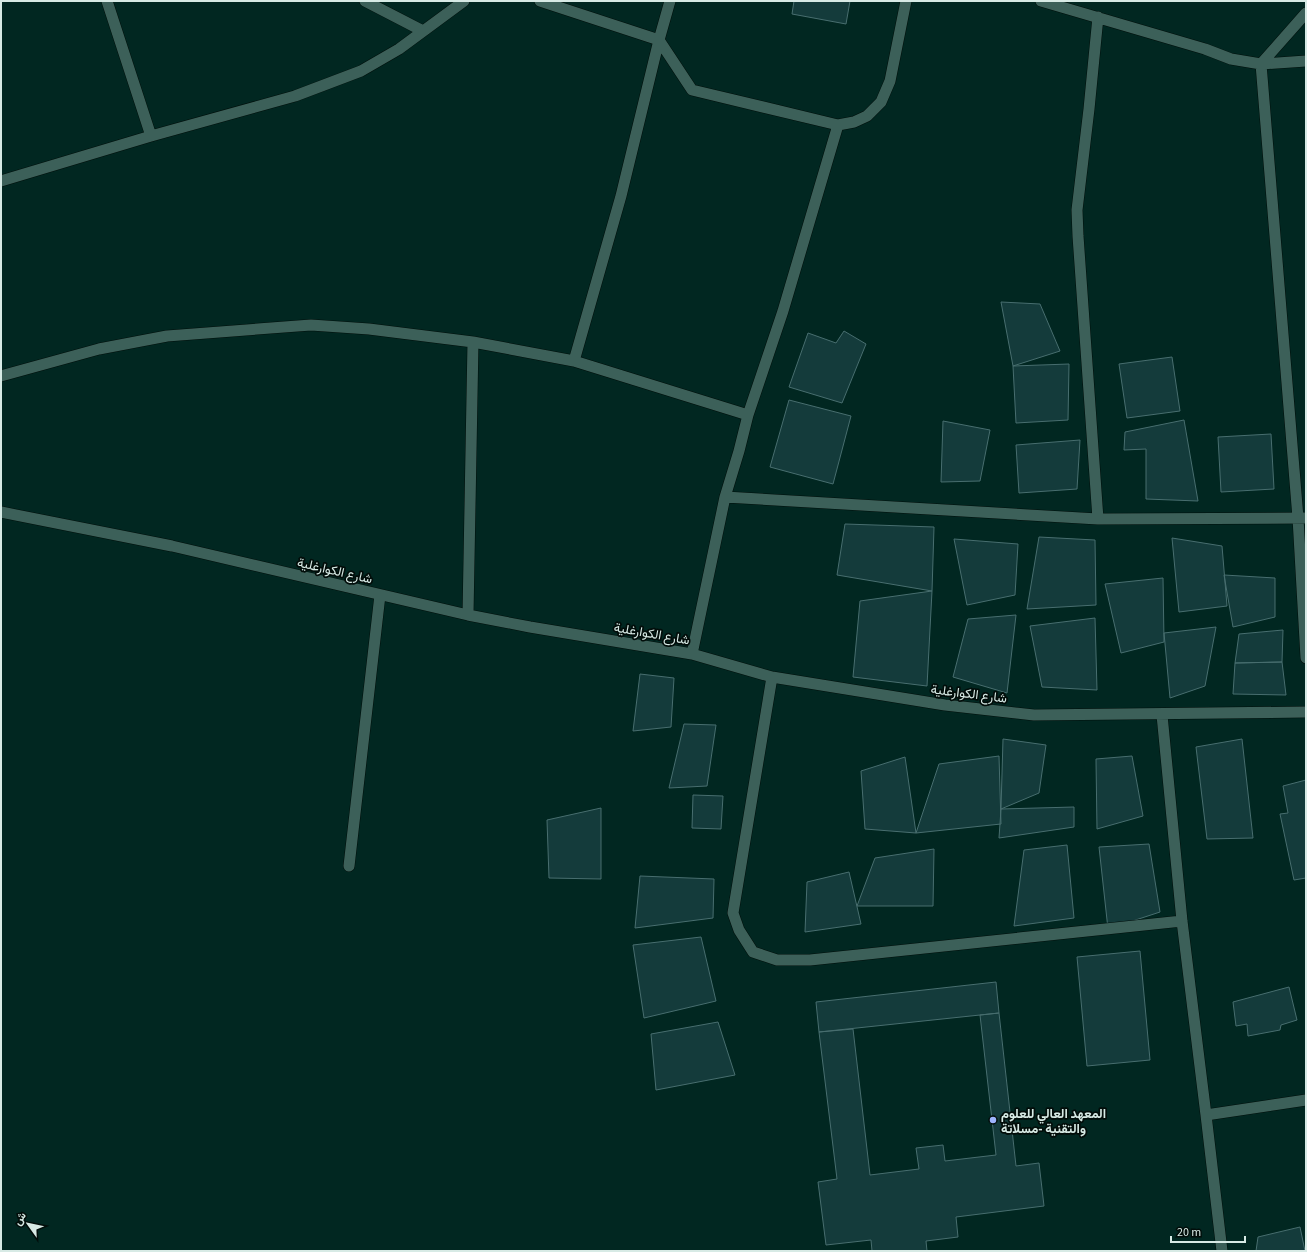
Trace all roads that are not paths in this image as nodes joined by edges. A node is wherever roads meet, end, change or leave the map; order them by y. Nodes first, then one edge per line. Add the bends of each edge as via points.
1 (107, 1) edge
2 (365, 1) edge
3 (464, 1) edge
4 (540, 1) edge
5 (670, 1) edge
6 (906, 1) edge
7 (1041, 1) edge
8 (1306, 13) edge
9 (1098, 17) junction
10 (423, 31) junction
11 (659, 40) junction
12 (1306, 62) edge
13 (1261, 64) junction
14 (838, 125) junction
15 (151, 136) junction
16 (1, 181) edge
17 (472, 342) junction
18 (574, 361) junction
19 (1, 376) edge
20 (748, 415) junction
21 (725, 497) junction
22 (1, 512) edge
23 (1302, 518) edge
24 (1098, 519) junction
25 (380, 595) junction
26 (468, 615) junction
27 (692, 654) junction
28 (1306, 658) edge
29 (772, 677) junction
30 (1306, 712) edge
31 (1162, 715) junction
32 (349, 866) dead end
33 (1182, 921) junction
34 (1306, 1100) edge
35 (1206, 1115) junction
36 (1222, 1251) edge

1 - 15 street
2 - 10 street
3 - 10 street
4 - 11 street
5 - 11 street
6 - 14 street via 890,82 881,102 867,116
7 - 9 street
8 - 13 street
9 - 13 street via 1231,59
9 - 24 street via 1077,216
10 - 15 street via 361,71 295,96
11 - 14 street via 692,90
11 - 18 street via 621,196
12 - 13 street
13 - 23 street
14 - 20 street
15 - 16 street
17 - 18 street
17 - 19 street via 369,329 311,325 263,328 167,336 99,348
17 - 26 street
18 - 20 street
20 - 21 street
21 - 24 street
21 - 27 street
22 - 25 street, شارع الكوارغلية via 172,546
23 - 24 street
23 - 28 street
25 - 26 street, شارع الكوارغلية
25 - 32 street
26 - 27 street, شارع الكوارغلية
27 - 29 street, شارع الكوارغلية
29 - 31 street, شارع الكوارغلية via 945,705 1034,715
29 - 33 street via 733,913 739,930 753,952 777,960 810,960
30 - 31 street, شارع الكوارغلية
31 - 33 street
33 - 35 street
34 - 35 street
35 - 36 street

